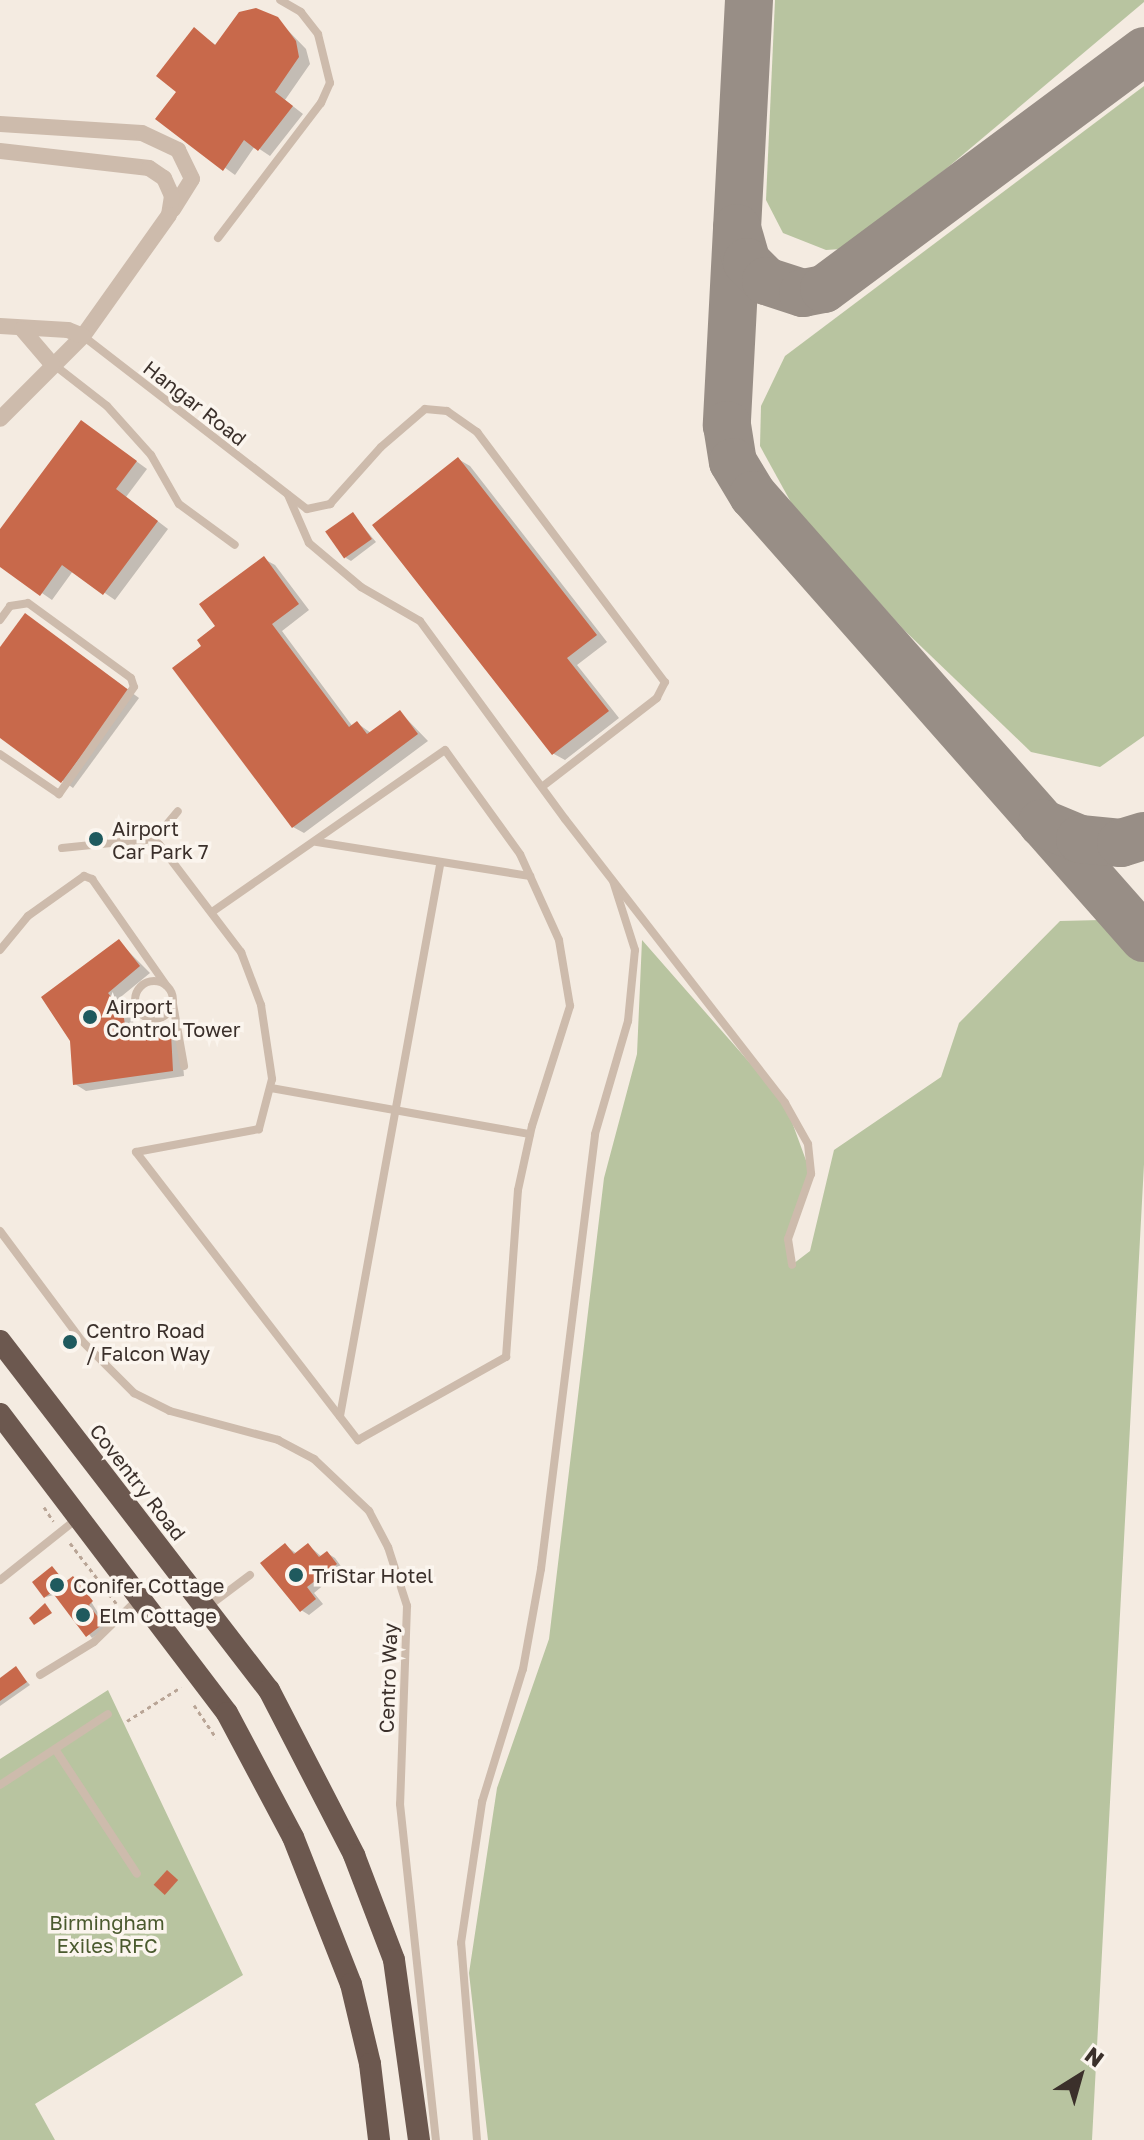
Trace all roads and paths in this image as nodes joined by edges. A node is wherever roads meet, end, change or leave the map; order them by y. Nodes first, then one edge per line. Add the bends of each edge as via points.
1 (280, 0) edge
2 (0, 124) edge
3 (0, 151) edge
4 (169, 215) junction
5 (218, 238) dead end
6 (0, 326) edge
7 (22, 329) junction
8 (83, 336) junction
9 (52, 364) junction
10 (6, 406) edge
11 (0, 419) edge
12 (288, 494) junction
13 (235, 545) dead end
14 (0, 620) edge
15 (0, 754) edge
16 (542, 787) junction
17 (178, 811) dead end
18 (152, 842) junction
19 (317, 842) junction
20 (62, 848) dead end
21 (440, 865) junction
22 (530, 876) junction
23 (613, 881) junction
24 (213, 911) junction
25 (0, 950) edge
26 (166, 985) junction
27 (173, 1001) junction
28 (184, 1066) dead end
29 (271, 1088) junction
30 (395, 1108) junction
31 (530, 1134) junction
32 (0, 1231) edge
33 (792, 1265) dead end
34 (0, 1341) edge
35 (0, 1414) edge
36 (340, 1416) junction
37 (43, 1506) dead end
38 (69, 1524) junction
39 (250, 1575) dead end
40 (0, 1580) edge
41 (131, 1605) junction
42 (205, 1608) junction
43 (172, 1674) dead end
44 (40, 1675) dead end
45 (181, 1687) junction
46 (108, 1714) dead end
47 (127, 1721) dead end
48 (219, 1743) dead end
49 (55, 1749) junction
50 (0, 1785) edge
51 (137, 1874) dead end
52 (379, 2140) edge
53 (419, 2140) edge
54 (436, 2140) edge
55 (477, 2140) edge

1 - 5 lane via 301,12 318,34 330,83 321,103
2 - 4 street via 142,133 178,150 192,179
3 - 4 street via 149,168 164,178 172,196
4 - 8 street
6 - 7 street
7 - 8 street via 68,330
7 - 9 street
8 - 9 street
8 - 12 lane, Hangar Road
9 - 10 street
9 - 13 lane via 107,406 151,455 179,504
10 - 11 street
12 - 16 lane via 309,543 361,587 420,621
12 - 16 lane via 307,509 330,504 381,447 425,409 447,411 477,432 665,682 657,698
14 - 15 lane via 10,606 28,603 131,678 134,687 59,794
16 - 23 lane
17 - 18 lane
18 - 20 lane
18 - 24 lane
19 - 21 lane
19 - 22 lane via 445,750 520,854
19 - 24 lane
21 - 22 lane
21 - 30 lane
22 - 31 lane via 559,940 570,1006
23 - 33 lane via 785,1103 808,1144 811,1174 788,1239
23 - 55 lane via 635,950 628,1021 595,1134 541,1569 523,1669 482,1802 461,1943
24 - 29 lane via 241,952 261,1005
25 - 26 lane via 28,916 84,876 92,879
26 - 27 lane
26 - 27 lane via 142,985 137,1007 145,1017 157,1019 168,1013
27 - 28 lane
29 - 30 lane
29 - 36 lane via 259,1129 136,1152
30 - 31 lane
30 - 36 lane
31 - 36 lane via 518,1190 506,1357 358,1440
32 - 54 lane, Centro Way via 82,1341 134,1393 170,1411 278,1440 314,1459 369,1511 388,1547 407,1606 400,1804
34 - 42 highway, Coventry Road
35 - 38 highway
37 - 38 path
38 - 40 lane
38 - 41 highway
38 - 41 path
39 - 42 lane
41 - 44 lane via 94,1642
41 - 52 highway via 227,1713 293,1837 334,1929 370,2064
42 - 53 highway, Coventry Road via 269,1690 354,1855 394,1960
43 - 45 path
45 - 47 path
45 - 48 path
46 - 49 lane
49 - 50 lane
49 - 51 lane

